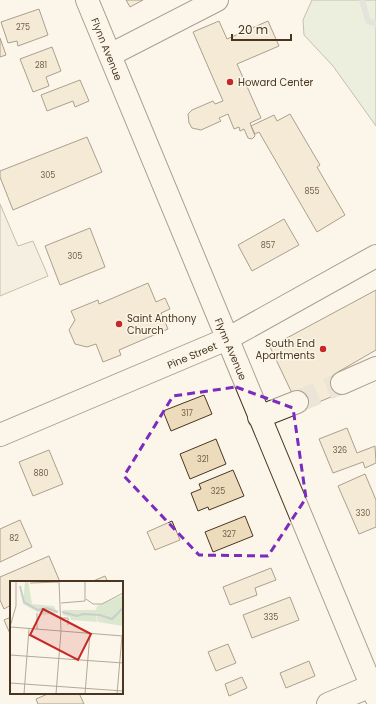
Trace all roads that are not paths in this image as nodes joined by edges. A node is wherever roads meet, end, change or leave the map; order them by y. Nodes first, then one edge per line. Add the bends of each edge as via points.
1 (87, 0) edge
2 (216, 0) edge
3 (110, 55) junction
4 (375, 260) edge
5 (228, 339) junction
6 (376, 368) edge
7 (342, 383) tunnel mouth
8 (297, 402) tunnel mouth
9 (259, 417) junction
10 (0, 435) edge
11 (374, 691) edge
12 (328, 704) edge

1 - 3 street, Flynn Avenue
2 - 3 street
3 - 5 street, Flynn Avenue
4 - 5 street, Pine Street
5 - 9 street, Flynn Avenue
5 - 10 street, Pine Street
6 - 7 street
8 - 9 street
9 - 11 street, Flynn Avenue
11 - 12 street

